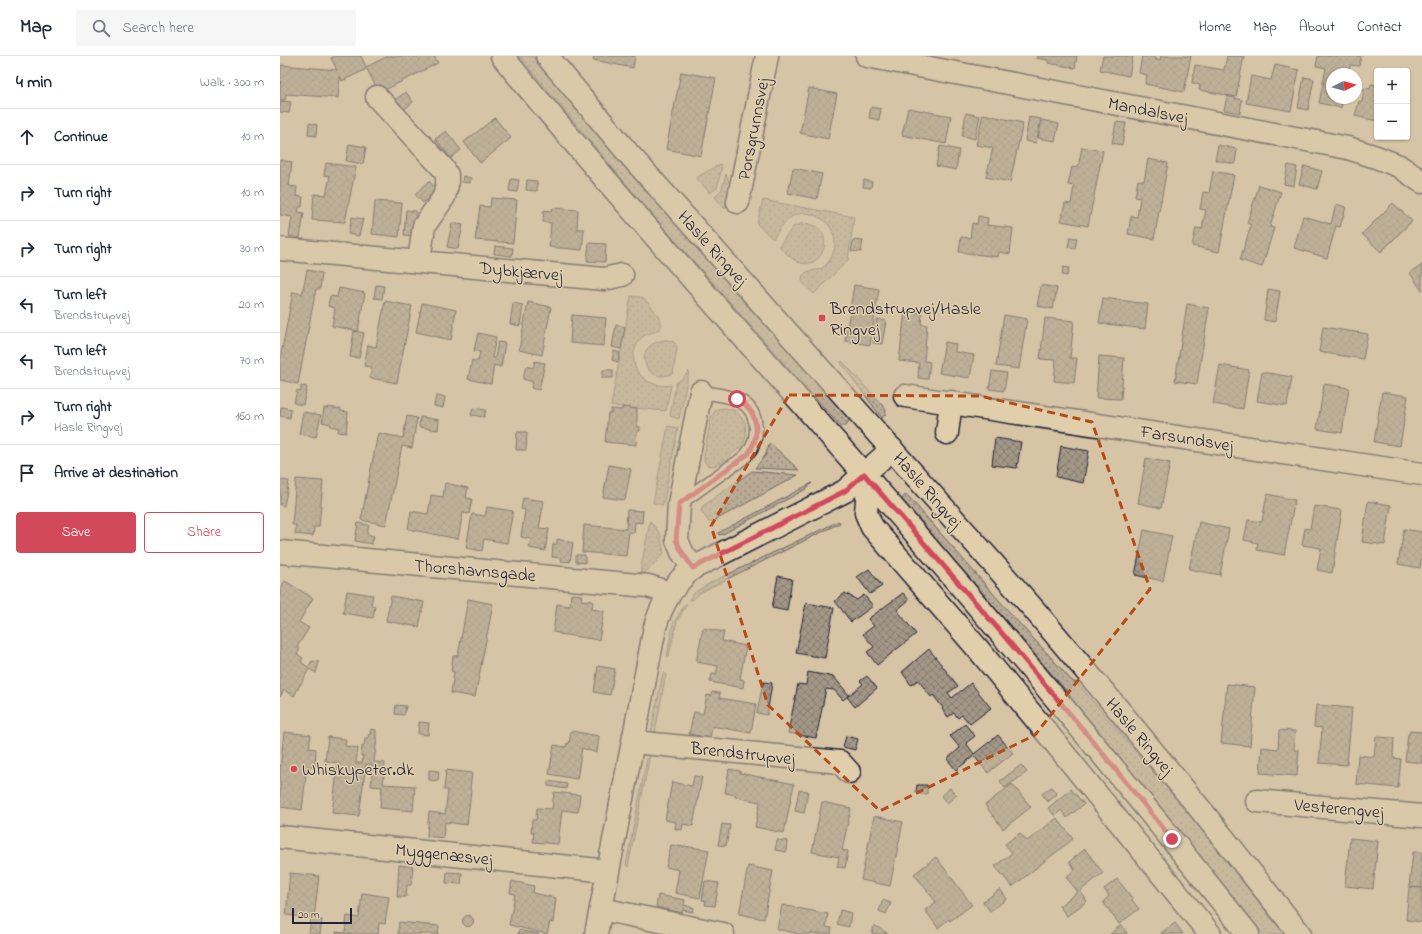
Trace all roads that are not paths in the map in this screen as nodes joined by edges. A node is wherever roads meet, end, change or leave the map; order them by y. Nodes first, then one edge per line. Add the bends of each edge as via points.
1 (502, 56) edge
2 (546, 56) edge
3 (767, 56) edge
4 (867, 56) edge
5 (377, 97) dead end
6 (1422, 182) edge
7 (738, 202) dead end
8 (280, 249) edge
9 (419, 262) junction
10 (622, 276) dead end
11 (701, 392) joint
12 (905, 396) dead end
13 (951, 402) junction
14 (947, 433) dead end
15 (892, 449) junction
16 (864, 474) junction
17 (1422, 474) edge
18 (679, 504) junction
19 (280, 552) edge
20 (693, 568) junction
21 (670, 593) junction
22 (633, 742) junction
23 (849, 772) dead end
24 (1257, 801) dead end
25 (1422, 816) edge
26 (280, 837) edge
27 (608, 871) junction
28 (601, 909) junction
29 (596, 934) edge
30 (723, 934) edge
31 (1210, 934) edge
32 (1248, 934) edge
33 (1300, 934) edge

1 - 16 street, Hasle Ringvej
2 - 15 street, Hasle Ringvej via 628,153
3 - 7 street, Porsgrunnsvej
4 - 6 street, Mandalsvej via 1348,148 1399,166
5 - 9 street via 447,175 444,198 424,226
8 - 9 street, Dybkjærvej
9 - 10 street, Dybkjærvej via 604,279
11 - 18 street
11 - 18 lane via 727,396 745,404 754,416 755,441 748,454
12 - 13 street, Farsundsvej
13 - 14 street
13 - 17 street, Farsundsvej
15 - 16 street
15 - 33 street, Hasle Ringvej via 1114,704
16 - 20 street via 845,491
16 - 31 street via 868,485 866,514 872,527 978,649
16 - 32 street, Hasle Ringvej via 1086,733
18 - 20 street via 676,540
19 - 21 street, Thorshavnsgade via 648,586
20 - 21 street
21 - 22 street via 655,627
22 - 23 street, Brendstrupvej via 840,762
22 - 27 street
24 - 25 street, Vesterengvej
26 - 27 street, Myggenæsvej
27 - 28 street
28 - 29 street
28 - 30 street

